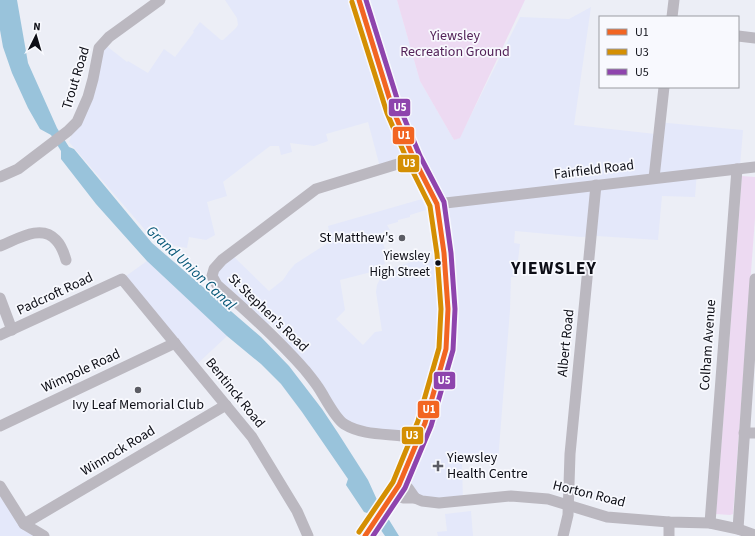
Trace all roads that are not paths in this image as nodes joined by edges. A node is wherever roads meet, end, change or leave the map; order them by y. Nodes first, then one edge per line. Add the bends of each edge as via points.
1 (160, 0) edge
2 (359, 0) edge
3 (674, 0) edge
4 (672, 16) edge
5 (739, 36) edge
6 (755, 38) edge
7 (664, 88) edge
8 (414, 159) junction
9 (755, 167) edge
10 (736, 168) junction
11 (0, 177) edge
12 (654, 178) junction
13 (596, 185) junction
14 (437, 204) junction
15 (0, 246) edge
16 (66, 260) dead end
17 (122, 279) joint
18 (755, 279) edge
19 (0, 298) edge
20 (12, 330) junction
21 (0, 335) edge
22 (175, 343) junction
23 (226, 404) junction
24 (0, 426) edge
25 (749, 433) edge
26 (418, 439) junction
27 (0, 486) edge
28 (394, 493) junction
29 (569, 505) junction
30 (669, 522) junction
31 (710, 523) junction
32 (24, 524) junction
33 (738, 529) junction
34 (367, 532) edge
35 (755, 535) edge
36 (44, 536) edge
37 (308, 536) edge
38 (563, 536) edge
39 (669, 536) edge

1 - 11 street, Trout Road via 109,37 99,48 88,97 78,120 47,148 18,169
2 - 8 street via 393,110
3 - 4 street
5 - 6 street
7 - 12 street
8 - 14 street
8 - 26 street, St Stephen's Road via 316,189 222,260 214,269 212,276 217,286 265,328 303,368 342,422 357,430 374,434
9 - 10 street, Fairfield Road
10 - 12 street, Fairfield Road
10 - 31 street, Colham Avenue
12 - 13 street, Fairfield Road
13 - 14 street, Fairfield Road
13 - 29 street, Albert Road via 570,454
14 - 26 street via 448,309 447,345
15 - 16 street via 41,232 56,239
17 - 20 street, Padcroft Road
17 - 22 street, Bentinck Road
18 - 25 street
19 - 20 street
20 - 21 street, Padcroft Road
22 - 23 street, Bentinck Road
22 - 24 street, Wimpole Road
23 - 32 street, Winnock Road
23 - 37 street, Bentinck Road via 252,437 297,511
25 - 33 street
26 - 28 street
27 - 32 street
28 - 29 street, Horton Road via 408,488 415,498 439,503 520,496 548,499
28 - 34 street
29 - 30 street, Horton Road via 607,517
29 - 38 street, Albert Road
30 - 31 street, Horton Road
30 - 39 street
31 - 33 street, Horton Road
32 - 36 street
33 - 35 street, Horton Road

